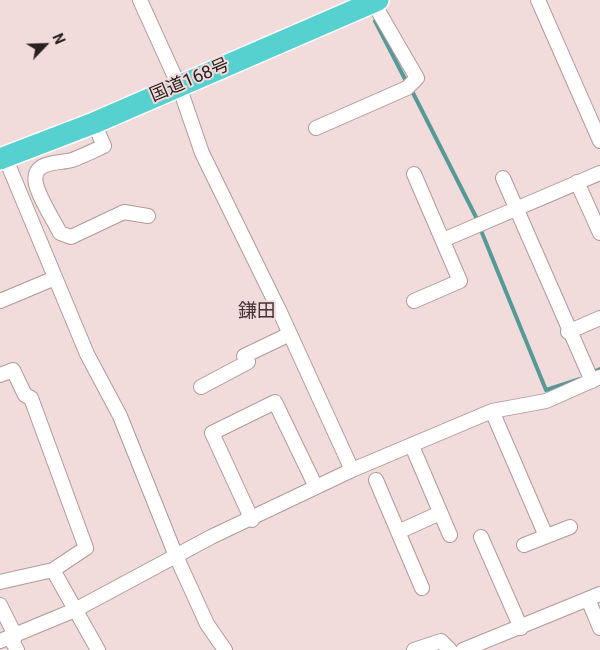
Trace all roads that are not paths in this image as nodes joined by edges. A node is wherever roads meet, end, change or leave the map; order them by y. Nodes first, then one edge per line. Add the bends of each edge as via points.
1 (140, 0) edge
2 (538, 0) edge
3 (376, 1) edge
4 (179, 86) junction
5 (94, 122) junction
6 (316, 128) dead end
7 (600, 141) edge
8 (2, 158) edge
9 (600, 172) edge
10 (414, 174) dead end
11 (503, 178) dead end
12 (578, 182) junction
13 (516, 209) junction
14 (148, 216) dead end
15 (600, 233) edge
16 (443, 240) junction
17 (55, 278) junction
18 (0, 300) edge
19 (414, 301) dead end
20 (600, 318) edge
21 (568, 332) junction
22 (290, 334) junction
23 (0, 374) edge
24 (596, 379) edge
25 (201, 387) dead end
26 (492, 410) junction
27 (412, 446) junction
28 (352, 470) junction
29 (376, 480) dead end
30 (316, 487) junction
31 (440, 513) junction
32 (252, 520) junction
33 (570, 527) dead end
34 (398, 532) junction
35 (450, 535) dead end
36 (546, 536) junction
37 (481, 537) dead end
38 (524, 545) dead end
39 (176, 556) junction
40 (54, 570) junction
41 (0, 582) edge
42 (422, 588) dead end
43 (594, 596) edge
44 (0, 604) edge
45 (75, 610) junction
46 (521, 628) junction
47 (600, 628) edge
48 (15, 635) junction
49 (0, 641) edge
50 (17, 650) edge
51 (98, 650) edge
52 (225, 650) edge
53 (414, 650) edge
54 (450, 650) edge
55 (463, 650) edge

1 - 4 street
2 - 7 street
3 - 4 highway, 国道168号
3 - 6 street via 417,78 410,85
4 - 5 highway, 国道168号
4 - 22 street via 202,153
5 - 8 highway, 国道168号
5 - 14 street via 104,146 70,160 41,167 37,172 36,180 60,233 70,237 124,212
8 - 17 street
9 - 12 street
10 - 16 street
11 - 13 street
12 - 13 street
12 - 15 street
13 - 16 street
13 - 21 street
16 - 19 street via 460,281
17 - 18 street
17 - 39 street via 87,354 120,416
20 - 21 street
21 - 24 street
22 - 25 street via 244,356 248,362
22 - 28 street
23 - 40 street via 13,370 25,394 31,398 86,548
24 - 26 street via 546,400
26 - 27 street
26 - 36 street
27 - 28 street
27 - 31 street
28 - 30 street
29 - 34 street
30 - 32 street
30 - 32 street via 275,402 212,433
31 - 34 street
31 - 35 street
32 - 39 street
33 - 36 street
34 - 42 street
36 - 38 street
37 - 46 street
39 - 45 street
39 - 52 street via 207,624
40 - 41 street
40 - 45 street
43 - 46 street
43 - 47 street
44 - 48 street
45 - 48 street
45 - 51 street
46 - 55 street
48 - 49 street
48 - 50 street via 13,643
53 - 54 street via 441,641

